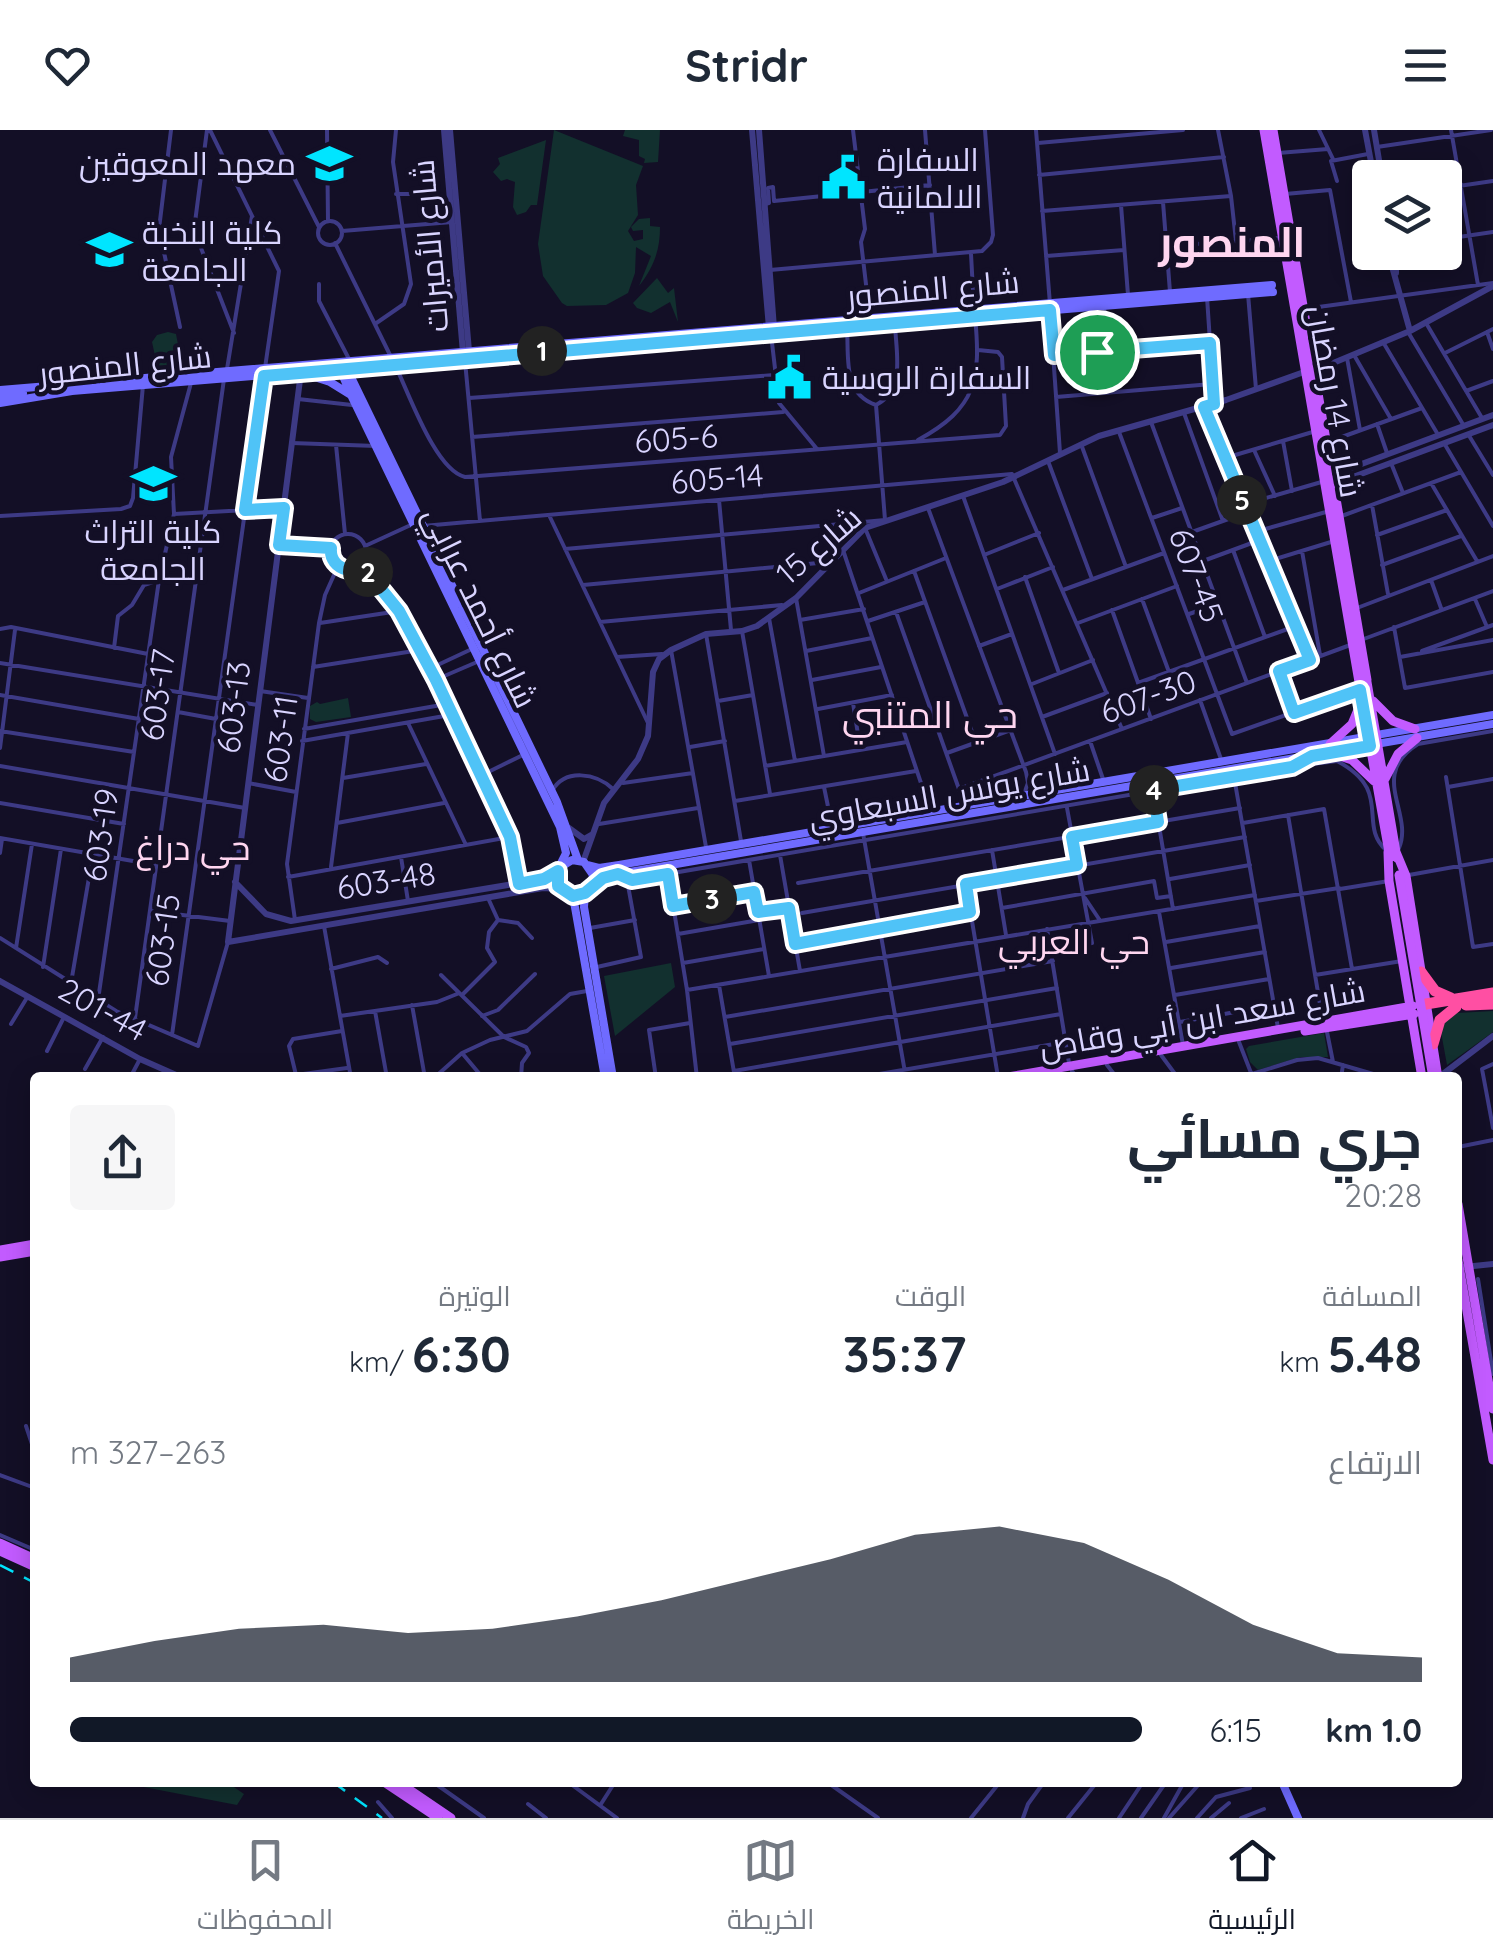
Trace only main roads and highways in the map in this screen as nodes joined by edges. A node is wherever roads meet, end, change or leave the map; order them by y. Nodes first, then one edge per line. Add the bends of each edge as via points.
1 (1264, 130) edge
2 (1274, 130) edge
3 (1295, 287) junction
4 (1273, 289) junction
5 (1050, 307) junction
6 (975, 313) junction
7 (772, 329) junction
8 (466, 354) junction
9 (393, 361) junction
10 (347, 365) junction
11 (369, 367) junction
12 (1307, 371) junction
13 (264, 372) junction
14 (301, 372) junction
15 (226, 375) junction
16 (355, 394) junction
17 (0, 399) edge
18 (1330, 480) junction
19 (1335, 513) junction
20 (1356, 642) junction
21 (1363, 687) junction
22 (1493, 715) edge
23 (1493, 727) edge
24 (1416, 733) junction
25 (1373, 741) junction
26 (1330, 748) junction
27 (1380, 783) junction
28 (1024, 801) junction
29 (583, 862) junction
30 (558, 870) junction
31 (1397, 877) junction
32 (588, 890) junction
33 (573, 896) junction
34 (1414, 977) junction
35 (1493, 993) edge
36 (1456, 1003) junction
37 (1493, 1004) edge
38 (1419, 1009) junction
39 (1385, 1015) junction
40 (1324, 1025) junction
41 (1433, 1044) junction
42 (1416, 1046) junction
43 (1073, 1071) edge
44 (604, 1072) edge
45 (612, 1072) edge
46 (1429, 1072) edge
47 (1431, 1072) edge
48 (1432, 1072) edge
49 (30, 1249) edge
50 (0, 1254) edge
51 (1463, 1268) edge
52 (1493, 1409) edge
53 (1493, 1460) edge
54 (0, 1539) edge
55 (0, 1551) edge
56 (30, 1556) edge
57 (30, 1565) edge
58 (392, 1787) edge
59 (405, 1787) edge
60 (1284, 1787) edge
61 (438, 1818) edge
62 (451, 1818) edge
63 (1298, 1818) edge

1 - 3 main road, شارع 14 رمضان
2 - 3 main road, شارع 14 رمضان
3 - 4 main road, شارع المنصور
3 - 12 main road, شارع 14 رمضان
3 - 12 main road, شارع 14 رمضان via 1304,309
4 - 5 main road, شارع المنصور
4 - 5 main road, شارع المنصور
5 - 6 main road, شارع المنصور
6 - 7 main road, شارع المنصور
6 - 7 main road, شارع المنصور
7 - 8 main road, شارع المنصور
7 - 8 main road, شارع المنصور
8 - 9 main road, شارع المنصور
9 - 10 main road, شارع المنصور
9 - 11 main road, شارع المنصور
10 - 11 main road, شارع المنصور
10 - 13 main road, شارع المنصور
10 - 14 main road, شارع المنصور
10 - 16 main road, شارع أحمد عرابي via 343,377
11 - 16 main road via 357,378
12 - 18 main road, شارع 14 رمضان
12 - 18 main road, شارع 14 رمضان
13 - 14 main road, شارع المنصور
13 - 15 main road, شارع المنصور
14 - 16 main road
15 - 17 main road, شارع المنصور via 56,386
15 - 17 main road, شارع المنصور
16 - 29 main road, شارع أحمد عرابي
16 - 30 main road, شارع أحمد عرابي via 564,839
18 - 19 main road, شارع 14 رمضان
19 - 20 main road, شارع 14 رمضان
19 - 20 main road, شارع 14 رمضان
20 - 21 main road, شارع 14 رمضان
21 - 24 main road via 1384,714
21 - 25 main road, شارع 14 رمضان
21 - 26 main road via 1352,724
22 - 24 main road
23 - 24 main road
24 - 25 main road, شارع يونس السبعاوي
24 - 27 main road
25 - 26 main road, شارع يونس السبعاوي
25 - 27 main road, شارع 14 رمضان
26 - 27 main road
26 - 28 main road, شارع يونس السبعاوي via 1104,782
26 - 28 main road, شارع يونس السبعاوي via 1066,802
27 - 31 main road, شارع 14 رمضان
28 - 29 main road, شارع يونس السبعاوي via 599,868
28 - 32 main road, شارع يونس السبعاوي via 864,836 618,874
29 - 30 main road via 567,861
29 - 32 main road via 593,875
30 - 33 main road via 560,890
31 - 34 main road, شارع 14 رمضان
31 - 34 main road, شارع 14 رمضان via 1402,961
31 - 47 main road, bridge
32 - 33 main road
32 - 45 main road
33 - 44 main road
34 - 36 highway
34 - 38 main road, شارع 14 رمضان
34 - 38 main road, شارع 14 رمضان
34 - 39 main road
35 - 36 highway
36 - 37 highway
36 - 38 highway
36 - 41 highway via 1440,1020
38 - 39 main road, شارع سعد ابن أبي وقاص
38 - 41 main road, شارع 14 رمضان
38 - 42 main road, شارع 14 رمضان
39 - 40 main road, شارع سعد ابن أبي وقاص
39 - 42 main road via 1406,1027
40 - 43 main road, شارع سعد ابن أبي وقاص
40 - 43 main road, شارع سعد ابن أبي وقاص
41 - 48 main road, شارع 14 رمضان
42 - 46 main road, شارع 14 رمضان
49 - 50 main road
51 - 52 main road via 1481,1318
51 - 53 main road
54 - 56 main road
55 - 57 main road
58 - 61 main road
59 - 62 main road
60 - 63 main road

